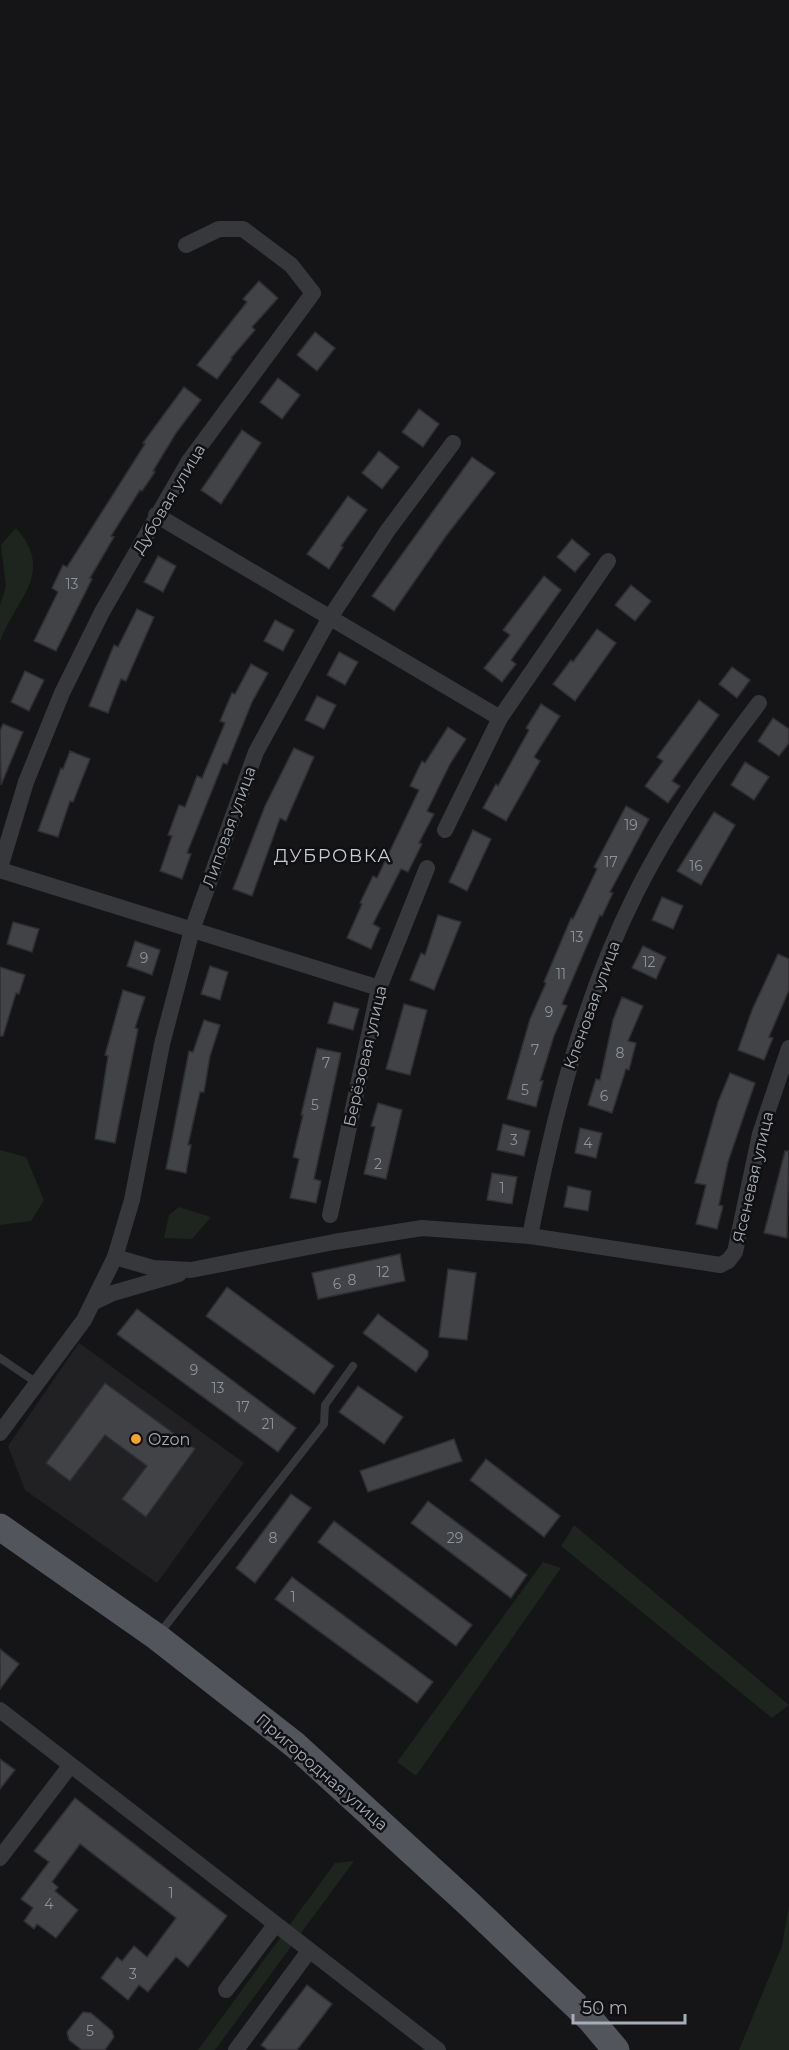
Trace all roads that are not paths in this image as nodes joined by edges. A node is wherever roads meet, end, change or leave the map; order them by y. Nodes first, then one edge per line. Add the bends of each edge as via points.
1 (186, 245) dead end
2 (453, 443) dead end
3 (156, 515) junction
4 (608, 561) dead end
5 (329, 618) junction
6 (759, 703) dead end
7 (500, 718) junction
8 (445, 830) dead end
9 (427, 868) dead end
10 (0, 869) edge
11 (192, 930) junction
12 (379, 987) junction
13 (789, 1048) edge
14 (330, 1215) dead end
15 (530, 1236) junction
16 (115, 1257) junction
17 (191, 1270) junction
18 (94, 1302) junction
19 (0, 1358) edge
20 (353, 1366) dead end
21 (37, 1383) junction
22 (0, 1433) edge
23 (0, 1527) edge
24 (157, 1637) junction
25 (0, 1710) edge
26 (70, 1766) junction
27 (0, 1858) edge
28 (275, 1925) junction
29 (309, 1951) junction
30 (226, 1990) dead end
31 (236, 2050) edge
32 (438, 2050) edge
33 (616, 2050) edge

1 - 3 street, Дубовая улица via 219,229 243,229 291,265 312,293 189,461
2 - 5 street, Липовая улица
3 - 5 street
3 - 10 street, Дубовая улица via 62,693 26,782
4 - 7 street
5 - 7 street
5 - 11 street, Липовая улица via 256,752
6 - 15 street, Кленовая улица via 671,829 604,964 560,1098
7 - 8 street
9 - 12 street, Берёзовая улица
10 - 11 street
11 - 12 street
11 - 16 street, Липовая улица via 162,1044 132,1200
12 - 14 street, Берёзовая улица
13 - 15 street, Ясеневая улица via 760,1134 735,1252 729,1261 720,1265
15 - 17 street via 422,1228
16 - 17 street via 153,1268
16 - 18 street, Липовая улица
17 - 18 street
18 - 21 street, Липовая улица
19 - 21 lane
20 - 24 lane via 325,1405 324,1424
21 - 22 street, Липовая улица
23 - 24 main road, Пригородная улица
24 - 33 main road, Пригородная улица via 295,1745 501,1934 590,2019
25 - 26 street
26 - 27 street
26 - 28 street
28 - 29 street
28 - 30 street
29 - 31 street
29 - 32 street

